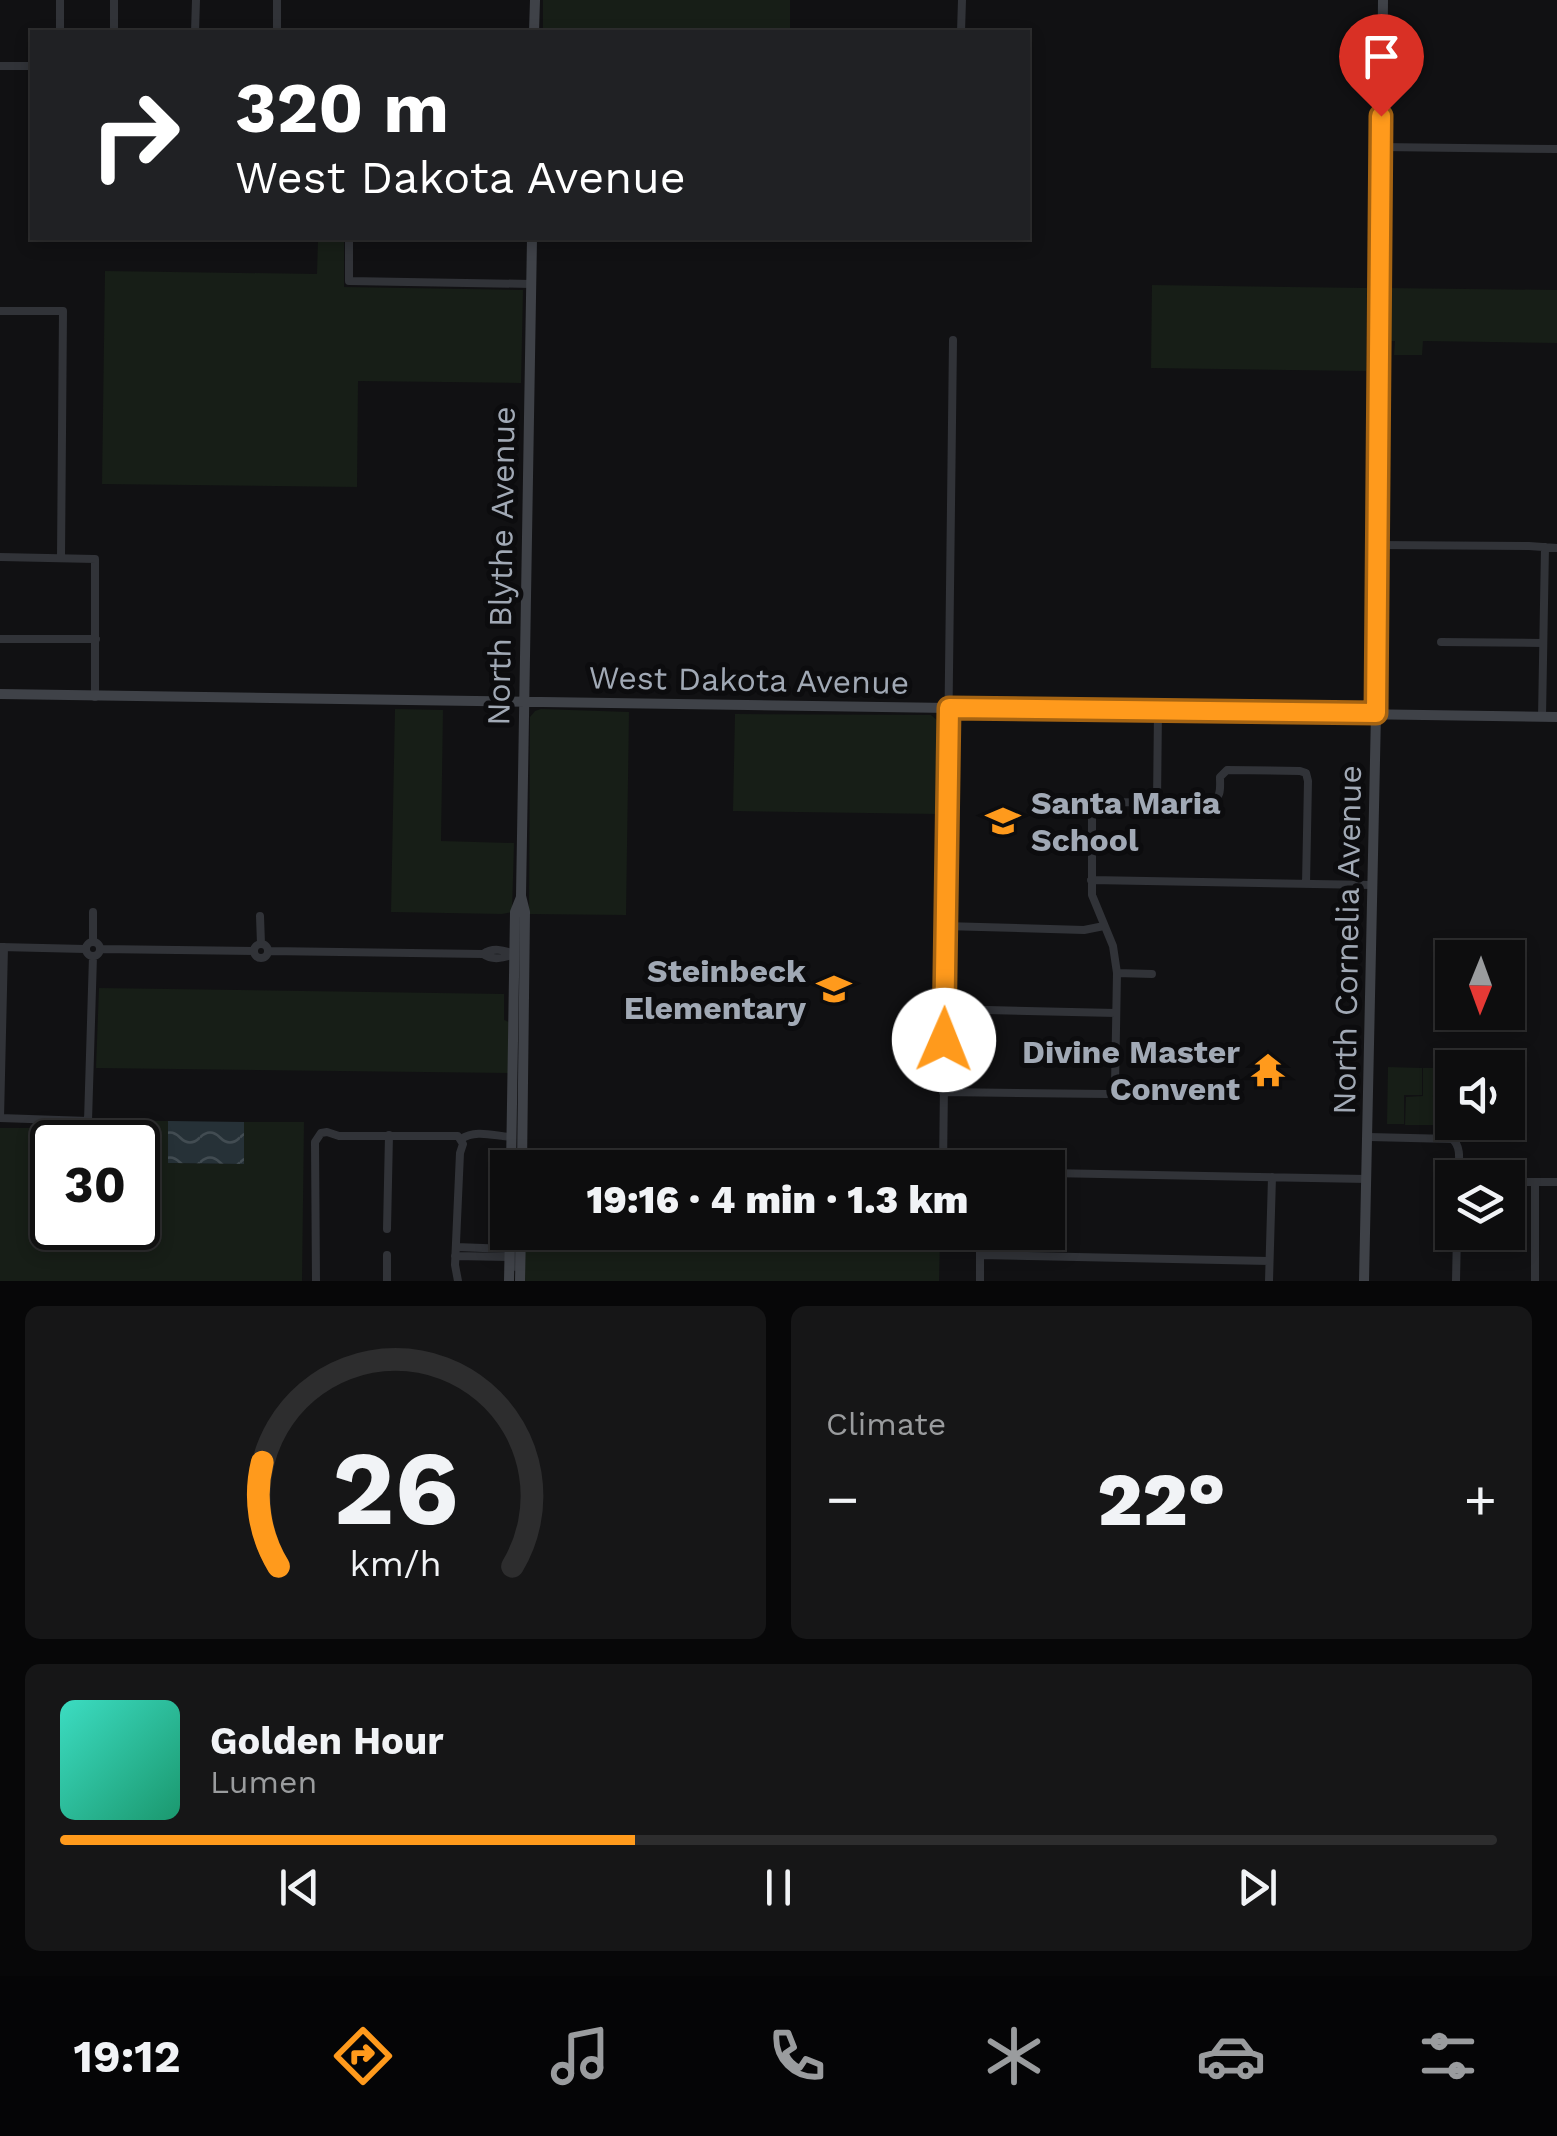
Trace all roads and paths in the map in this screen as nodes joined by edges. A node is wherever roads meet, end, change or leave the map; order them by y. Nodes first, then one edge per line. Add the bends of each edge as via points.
1 (60, 0) edge
2 (114, 0) edge
3 (196, 0) edge
4 (278, 0) edge
5 (535, 0) edge
6 (962, 0) edge
7 (1383, 0) edge
8 (60, 30) edge
9 (114, 30) edge
10 (195, 30) edge
11 (277, 30) edge
12 (534, 30) edge
13 (961, 30) edge
14 (0, 66) edge
15 (30, 66) edge
16 (1380, 147) junction
17 (1557, 149) edge
18 (349, 240) edge
19 (532, 240) edge
20 (531, 284) junction
21 (0, 310) edge
22 (954, 340) dead end
23 (1377, 544) junction
24 (1545, 547) junction
25 (1557, 548) edge
26 (0, 557) edge
27 (61, 557) junction
28 (0, 638) edge
29 (96, 639) junction
30 (1441, 642) dead end
31 (1542, 643) junction
32 (0, 694) edge
33 (95, 697) junction
34 (524, 703) junction
35 (949, 708) junction
36 (1158, 710) junction
37 (1376, 713) junction
38 (1542, 717) junction
39 (1557, 718) edge
40 (1157, 802) junction
41 (1091, 880) junction
42 (1306, 884) junction
43 (1372, 885) junction
44 (521, 896) junction
45 (92, 912) dead end
46 (260, 916) dead end
47 (944, 926) junction
48 (1104, 926) junction
49 (93, 941) junction
50 (261, 944) junction
51 (2, 947) edge
52 (85, 949) junction
53 (100, 949) junction
54 (254, 951) junction
55 (269, 951) junction
56 (514, 954) junction
57 (93, 956) junction
58 (1117, 973) junction
59 (1152, 974) dead end
60 (944, 1010) junction
61 (1116, 1013) junction
62 (524, 1020) junction
63 (943, 1092) junction
64 (517, 1112) junction
65 (0, 1118) edge
66 (389, 1135) junction
67 (512, 1137) junction
68 (1369, 1137) junction
69 (461, 1140) junction
70 (512, 1150) edge
71 (520, 1150) edge
72 (942, 1150) edge
73 (1458, 1160) edge
74 (1065, 1174) edge
75 (1272, 1177) junction
76 (1367, 1179) junction
77 (1525, 1182) edge
78 (1536, 1182) junction
79 (1557, 1182) edge
80 (388, 1229) dead end
81 (519, 1250) edge
82 (980, 1250) edge
83 (1457, 1250) edge
84 (456, 1252) junction
85 (510, 1253) joint
86 (387, 1255) dead end
87 (980, 1255) junction
88 (1268, 1261) junction
89 (316, 1281) edge
90 (386, 1281) edge
91 (458, 1281) edge
92 (515, 1281) edge
93 (980, 1281) edge
94 (1269, 1281) edge
95 (1364, 1281) edge
96 (1456, 1281) edge
97 (1535, 1281) edge

1 - 8 street
2 - 9 street
3 - 10 street
4 - 11 street
5 - 12 street
6 - 13 street
7 - 16 street, North Cornelia Avenue
14 - 15 street
16 - 17 street
16 - 23 street, North Cornelia Avenue
18 - 20 street via 349,281
19 - 20 street, North Blythe Avenue
20 - 34 street, North Blythe Avenue
21 - 27 street via 62,311
22 - 35 street
23 - 24 street
23 - 37 street, North Cornelia Avenue
24 - 25 street
24 - 31 street
26 - 27 street
27 - 29 street via 95,559
28 - 29 street
29 - 33 street
30 - 31 street
31 - 38 street
32 - 33 street, West Dakota Avenue
33 - 34 street, West Dakota Avenue
34 - 35 street, West Dakota Avenue
34 - 44 street, North Blythe Avenue
35 - 36 street, West Dakota Avenue
35 - 47 street
36 - 37 street, West Dakota Avenue
36 - 40 street
37 - 38 street, West Dakota Avenue
37 - 43 street, North Cornelia Avenue
38 - 39 street, West Dakota Avenue
40 - 41 street via 1096,802
40 - 42 street via 1218,799 1226,770 1306,773
41 - 42 street
41 - 48 street
42 - 43 street
43 - 68 street, North Cornelia Avenue
44 - 56 street, North Blythe Avenue
44 - 62 street, North Blythe Avenue
45 - 49 street
46 - 50 street
47 - 48 street
47 - 60 street
48 - 58 street
49 - 52 street
49 - 53 street
50 - 54 street
50 - 55 street
51 - 52 street
51 - 65 street
52 - 57 street
53 - 54 street
53 - 57 street
54 - 55 street via 261,958
55 - 56 street
56 - 62 street, North Blythe Avenue via 521,962
56 - 64 street, North Blythe Avenue
57 - 65 street via 88,1120
58 - 59 street
58 - 61 street
60 - 61 street
60 - 63 street
61 - 63 street via 1115,1086 1107,1094
62 - 64 street, North Blythe Avenue
63 - 72 street
64 - 67 street, North Blythe Avenue
64 - 71 street, North Blythe Avenue
66 - 69 street via 455,1134
66 - 80 street
66 - 89 street via 327,1132 315,1142
67 - 69 street via 476,1133
67 - 70 street, North Blythe Avenue
68 - 73 street via 1452,1140
68 - 76 street, North Cornelia Avenue
69 - 84 street
74 - 75 street
75 - 76 street
75 - 88 street
76 - 95 street, North Cornelia Avenue
77 - 78 street
78 - 79 street
78 - 97 street
81 - 92 street
82 - 87 street
83 - 96 street
84 - 85 street
84 - 91 street
85 - 92 street
86 - 90 street
87 - 88 street
87 - 93 street
88 - 94 street

